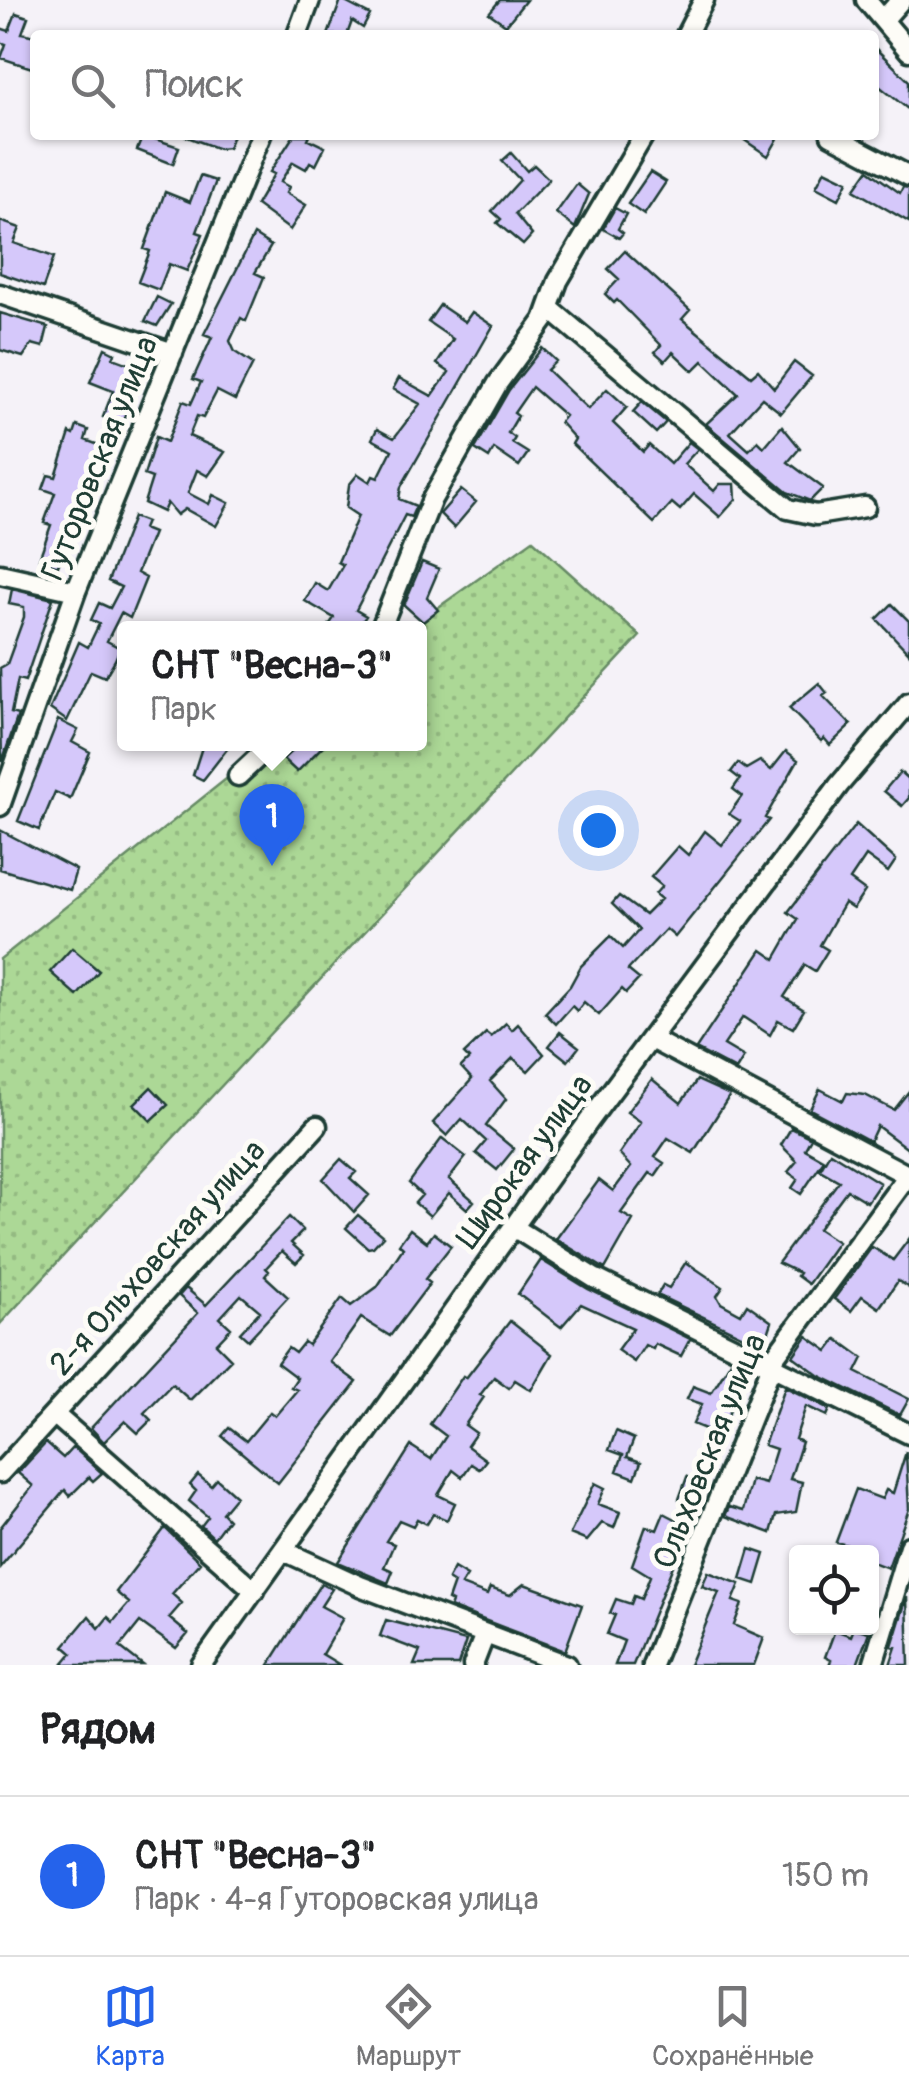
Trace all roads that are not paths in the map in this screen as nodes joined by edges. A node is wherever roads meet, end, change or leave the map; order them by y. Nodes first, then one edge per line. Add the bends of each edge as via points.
1 (310, 0) edge
2 (704, 0) edge
3 (866, 0) edge
4 (901, 0) edge
5 (885, 18) junction
6 (299, 30) edge
7 (689, 30) edge
8 (909, 52) edge
9 (259, 140) edge
10 (641, 140) edge
11 (841, 140) edge
12 (909, 176) edge
13 (0, 294) edge
14 (550, 309) junction
15 (173, 353) junction
16 (865, 507) dead end
17 (0, 574) edge
18 (76, 591) junction
19 (384, 621) edge
20 (909, 703) edge
21 (265, 751) edge
22 (238, 776) dead end
23 (0, 806) edge
24 (651, 1039) junction
25 (316, 1126) dead end
26 (909, 1175) edge
27 (513, 1227) junction
28 (771, 1365) junction
29 (54, 1414) junction
30 (909, 1434) edge
31 (0, 1473) edge
32 (909, 1546) edge
33 (284, 1552) junction
34 (255, 1591) junction
35 (485, 1634) junction
36 (201, 1665) edge
37 (473, 1665) edge
38 (566, 1665) edge
39 (652, 1665) edge
40 (872, 1665) edge

1 - 6 street
2 - 7 street
3 - 5 street
4 - 5 street
5 - 8 street
9 - 15 street, Гуторовская улица
10 - 14 street via 558,282
11 - 12 street
13 - 15 street
14 - 16 street via 788,508 816,515
14 - 19 street via 498,383 432,499
15 - 18 street, Гуторовская улица
17 - 18 street
18 - 23 street, Гуторовская улица
20 - 24 street, Широкая улица
21 - 22 street
24 - 26 street
24 - 27 street, Широкая улица
25 - 29 street, 2-я Ольховская улица
26 - 28 street, Ольховская улица
27 - 28 street via 594,1278
27 - 33 street, Широкая улица
28 - 30 street
28 - 39 street, Ольховская улица
29 - 31 street, 2-я Ольховская улица
29 - 34 street
32 - 40 street
33 - 34 street, Широкая улица
33 - 35 street
34 - 36 street, Широкая улица
35 - 37 street
35 - 38 street

